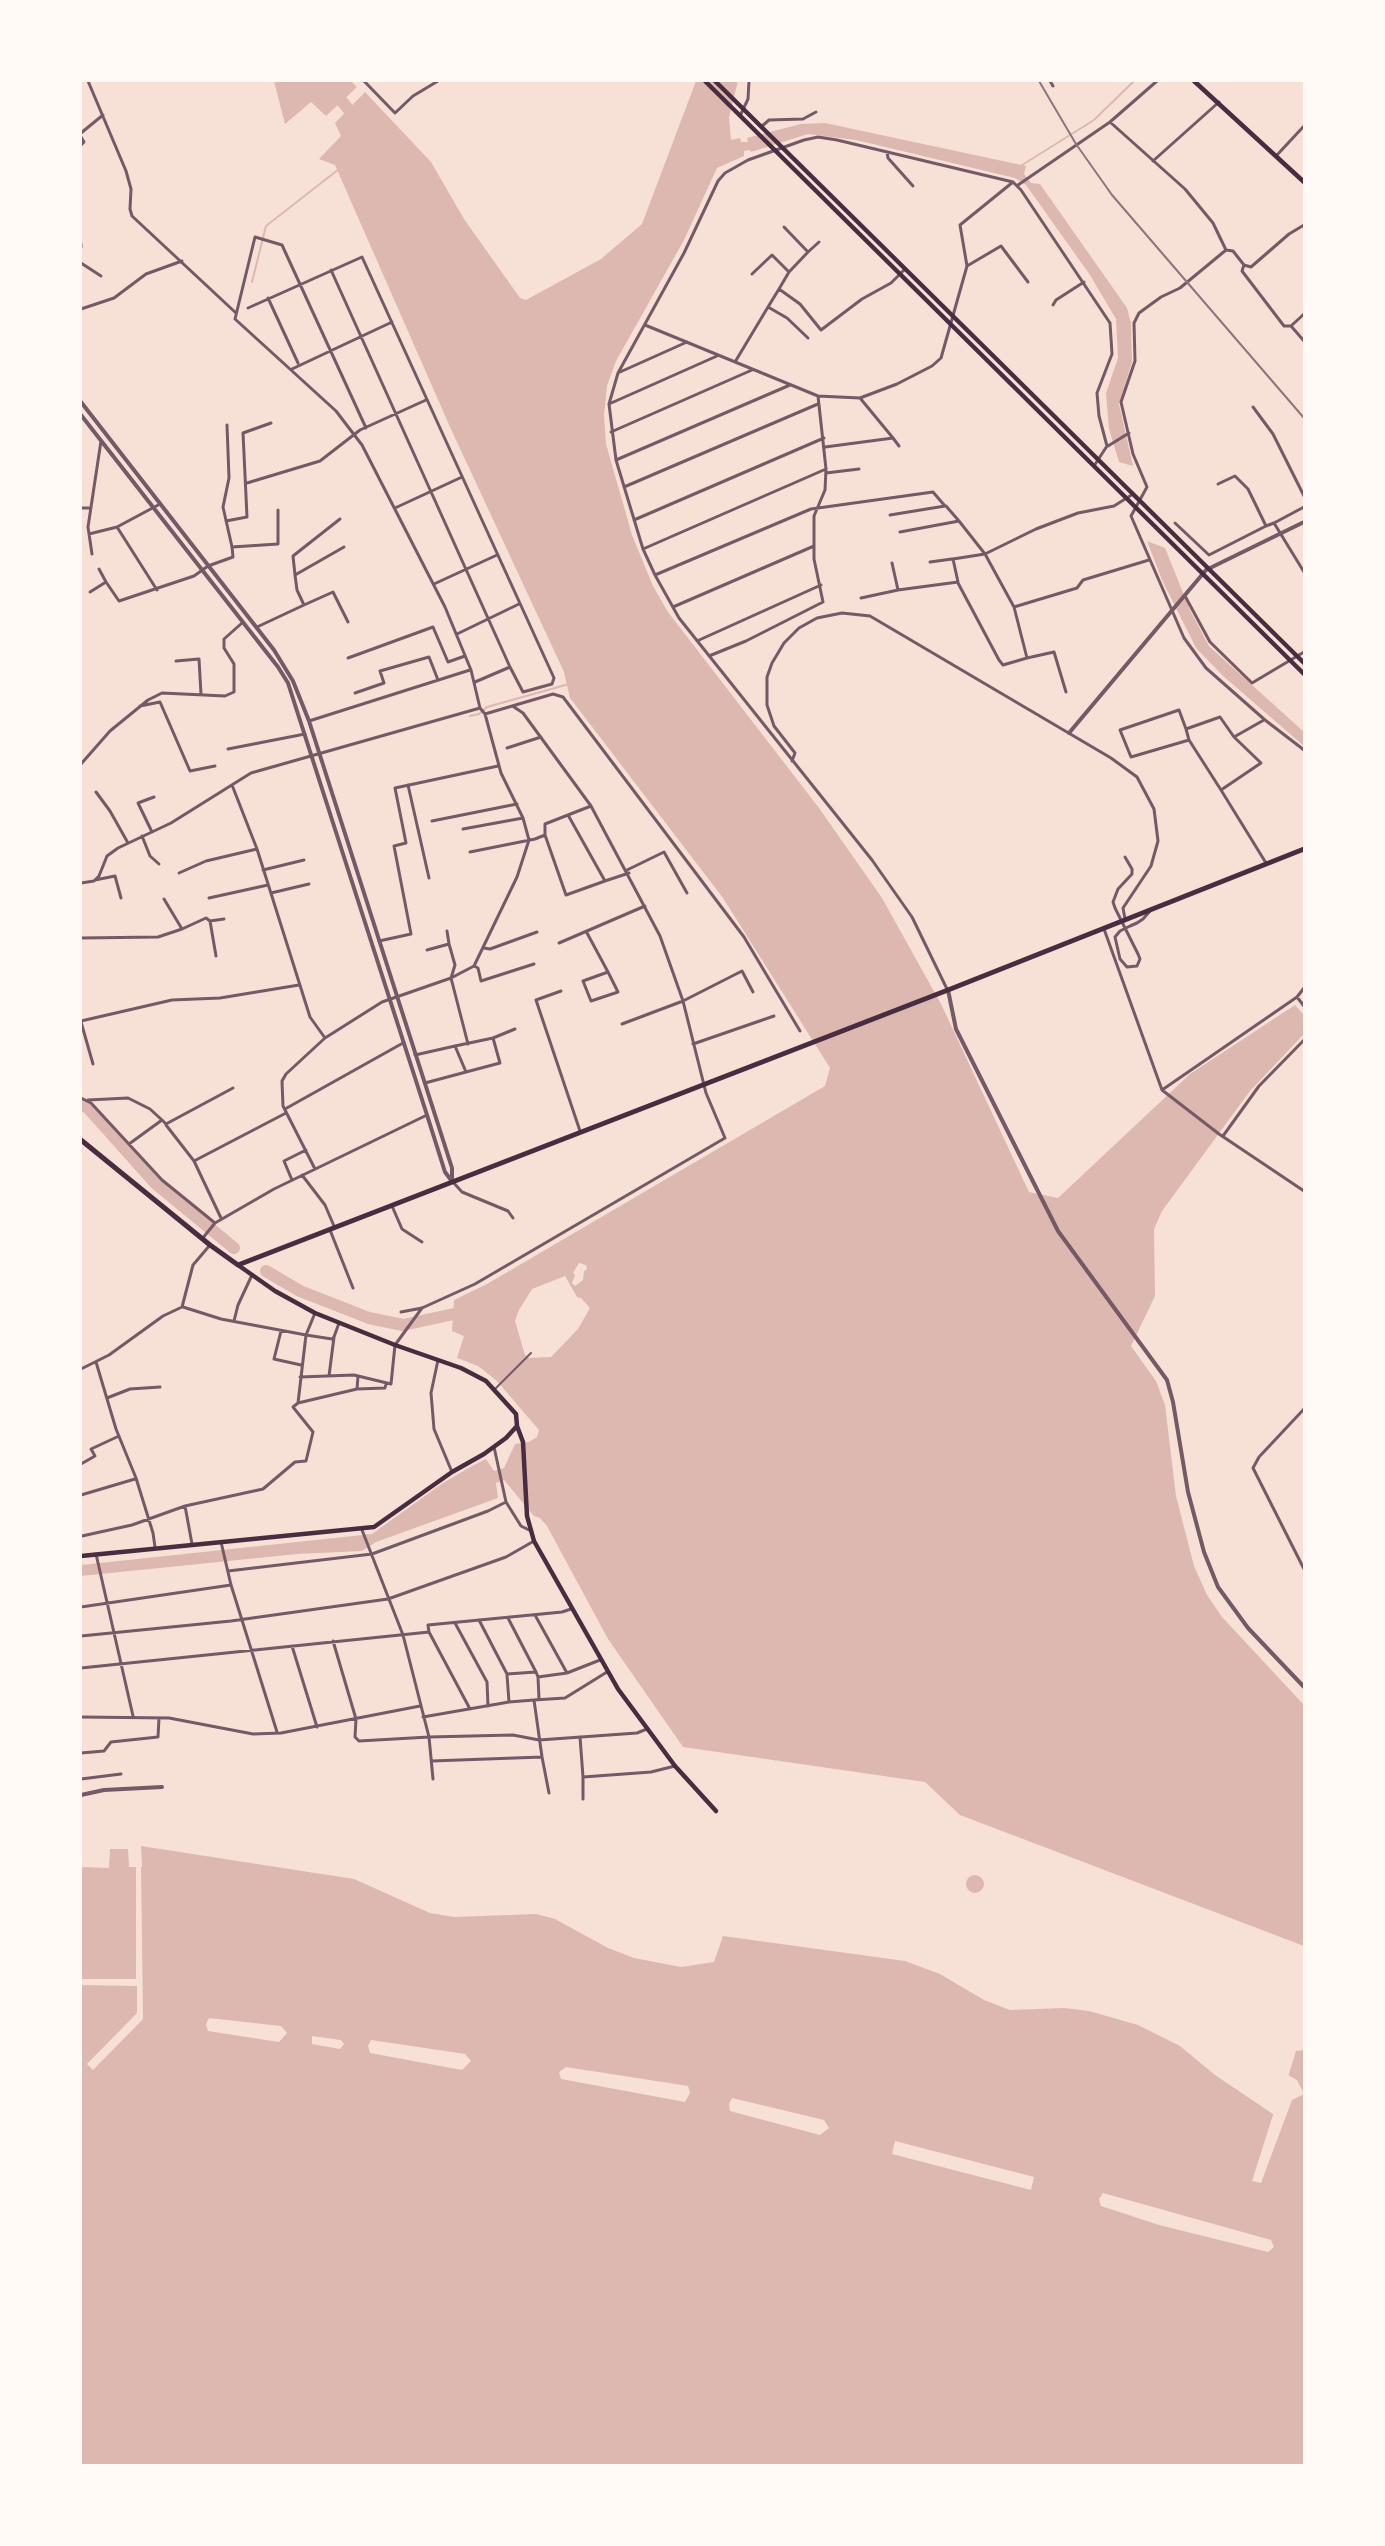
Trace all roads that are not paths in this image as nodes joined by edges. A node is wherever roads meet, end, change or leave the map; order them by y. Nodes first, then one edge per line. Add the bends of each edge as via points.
1 (88, 81) edge
2 (364, 81) edge
3 (438, 81) edge
4 (705, 81) edge
5 (715, 81) edge
6 (749, 81) edge
7 (1050, 81) edge
8 (1157, 81) edge
9 (1194, 81) edge
10 (1053, 86) dead end
11 (1219, 102) junction
12 (744, 109) junction
13 (816, 112) dead end
14 (103, 115) junction
15 (740, 116) junction
16 (1110, 122) junction
17 (1304, 126) edge
18 (762, 128) junction
19 (81, 135) edge
20 (81, 145) edge
21 (781, 147) junction
22 (773, 150) junction
23 (887, 152) junction
24 (1277, 155) junction
25 (1154, 161) junction
26 (1013, 182) junction
27 (1304, 182) edge
28 (1018, 184) junction
29 (913, 186) dead end
30 (1304, 225) edge
31 (784, 227) dead end
32 (819, 242) dead end
33 (1226, 250) junction
34 (808, 252) junction
35 (182, 261) junction
36 (81, 263) edge
37 (1244, 265) junction
38 (968, 266) junction
39 (905, 269) junction
40 (331, 270) junction
41 (789, 272) junction
42 (752, 274) dead end
43 (900, 274) junction
44 (101, 276) dead end
45 (1028, 282) dead end
46 (1084, 282) junction
47 (299, 284) junction
48 (779, 289) junction
49 (268, 298) junction
50 (1053, 305) dead end
51 (768, 307) junction
52 (248, 308) dead end
53 (81, 309) edge
54 (236, 313) junction
55 (1304, 314) edge
56 (953, 317) junction
57 (392, 322) junction
58 (645, 325) junction
59 (951, 325) junction
60 (1291, 326) junction
61 (360, 336) junction
62 (808, 338) dead end
63 (1304, 341) edge
64 (687, 342) junction
65 (330, 350) junction
66 (717, 355) junction
67 (735, 362) junction
68 (298, 363) junction
69 (292, 369) junction
70 (752, 369) junction
71 (618, 373) junction
72 (790, 385) junction
73 (818, 396) junction
74 (860, 398) junction
75 (426, 400) junction
76 (81, 402) edge
77 (609, 404) junction
78 (818, 404) junction
79 (1253, 407) dead end
80 (396, 414) junction
81 (82, 418) edge
82 (271, 423) dead end
83 (227, 425) dead end
84 (366, 428) junction
85 (611, 432) junction
86 (1128, 433) junction
87 (355, 435) junction
88 (824, 438) junction
89 (893, 438) junction
90 (101, 441) junction
91 (899, 446) dead end
92 (1107, 446) junction
93 (825, 447) junction
94 (1099, 459) junction
95 (616, 460) junction
96 (1094, 466) junction
97 (859, 469) dead end
98 (826, 471) junction
99 (462, 477) junction
100 (247, 483) junction
101 (1218, 484) dead end
102 (624, 487) junction
103 (431, 491) junction
104 (1133, 494) junction
105 (1304, 496) edge
106 (1127, 498) junction
107 (1140, 501) junction
108 (160, 504) junction
109 (945, 506) junction
110 (817, 507) junction
111 (1136, 507) junction
112 (1304, 507) edge
113 (81, 508) edge
114 (90, 508) junction
115 (154, 508) junction
116 (394, 508) junction
117 (278, 510) dead end
118 (890, 515) dead end
119 (340, 519) dead end
120 (634, 520) junction
121 (226, 521) junction
122 (958, 521) junction
123 (1304, 522) edge
124 (1175, 523) dead end
125 (1274, 523) junction
126 (1266, 526) junction
127 (117, 527) junction
128 (900, 532) dead end
129 (89, 534) junction
130 (1279, 534) junction
131 (814, 546) junction
132 (232, 547) junction
133 (344, 547) dead end
134 (643, 549) junction
135 (92, 554) dead end
136 (985, 554) junction
137 (497, 555) junction
138 (952, 560) junction
139 (1149, 560) junction
140 (930, 561) dead end
141 (892, 563) dead end
142 (208, 566) junction
143 (99, 569) dead end
144 (467, 569) junction
145 (1209, 569) junction
146 (202, 571) junction
147 (1304, 572) edge
148 (1203, 573) junction
149 (295, 575) junction
150 (655, 575) junction
151 (106, 582) junction
152 (958, 582) junction
153 (434, 584) junction
154 (821, 585) junction
155 (157, 590) junction
156 (898, 590) junction
157 (90, 592) dead end
158 (1186, 592) junction
159 (861, 598) dead end
160 (519, 604) junction
161 (304, 605) junction
162 (673, 607) junction
163 (1014, 607) junction
164 (1170, 611) junction
165 (488, 618) junction
166 (348, 622) dead end
167 (242, 623) junction
168 (255, 628) junction
169 (457, 634) junction
170 (697, 641) junction
171 (1304, 652) edge
172 (465, 656) junction
173 (709, 656) junction
174 (1297, 656) junction
175 (348, 658) dead end
176 (1027, 658) junction
177 (1290, 660) junction
178 (176, 661) dead end
179 (1304, 663) edge
180 (510, 667) junction
181 (471, 670) junction
182 (1304, 674) edge
183 (438, 680) junction
184 (475, 682) junction
185 (1066, 692) dead end
186 (355, 693) dead end
187 (201, 694) junction
188 (139, 706) junction
189 (514, 707) junction
190 (480, 708) junction
191 (485, 714) junction
192 (1265, 720) junction
193 (309, 721) junction
194 (1186, 729) junction
195 (305, 734) junction
196 (1069, 734) junction
197 (541, 737) junction
198 (1234, 737) junction
199 (1189, 740) junction
200 (507, 748) dead end
201 (228, 749) dead end
202 (1304, 750) edge
203 (318, 753) junction
204 (312, 755) junction
205 (792, 761) junction
206 (81, 764) edge
207 (215, 766) dead end
208 (498, 766) junction
209 (232, 784) junction
210 (408, 785) junction
211 (1221, 790) junction
212 (96, 792) dead end
213 (154, 797) dead end
214 (517, 804) junction
215 (591, 806) junction
216 (568, 815) junction
217 (523, 818) junction
218 (432, 821) dead end
219 (463, 829) dead end
220 (152, 832) junction
221 (545, 835) junction
222 (142, 836) junction
223 (529, 840) junction
224 (128, 843) junction
225 (257, 849) junction
226 (1304, 849) edge
227 (470, 852) dead end
228 (1125, 857) dead end
229 (304, 860) dead end
230 (159, 864) dead end
231 (1267, 864) junction
232 (263, 870) junction
233 (628, 872) junction
234 (179, 873) dead end
235 (429, 878) dead end
236 (94, 881) junction
237 (605, 881) junction
238 (81, 883) edge
239 (309, 884) dead end
240 (268, 885) junction
241 (271, 893) junction
242 (687, 893) dead end
243 (121, 898) dead end
244 (209, 898) dead end
245 (164, 899) dead end
246 (645, 906) junction
247 (1151, 910) junction
248 (224, 919) dead end
249 (1125, 919) junction
250 (210, 921) junction
251 (182, 929) junction
252 (1104, 929) junction
253 (447, 931) dead end
254 (537, 932) dead end
255 (587, 933) junction
256 (81, 938) edge
257 (379, 941) junction
258 (559, 943) dead end
259 (449, 944) junction
260 (484, 948) junction
261 (427, 950) dead end
262 (216, 956) dead end
263 (534, 964) dead end
264 (474, 966) junction
265 (608, 972) junction
266 (451, 978) junction
267 (299, 985) junction
268 (1304, 988) edge
269 (948, 990) junction
270 (561, 992) dead end
271 (753, 992) dead end
272 (396, 995) junction
273 (390, 998) junction
274 (1298, 998) junction
275 (683, 1001) junction
276 (1304, 1006) edge
277 (774, 1016) dead end
278 (81, 1022) edge
279 (622, 1024) dead end
280 (515, 1029) dead end
281 (800, 1031) dead end
282 (325, 1038) junction
283 (493, 1038) junction
284 (1304, 1040) edge
285 (403, 1042) junction
286 (468, 1044) junction
287 (693, 1044) junction
288 (455, 1046) junction
289 (415, 1055) junction
290 (93, 1064) dead end
291 (466, 1072) junction
292 (424, 1083) junction
293 (704, 1083) junction
294 (233, 1088) dead end
295 (1164, 1091) junction
296 (81, 1098) edge
297 (88, 1100) junction
298 (285, 1111) junction
299 (427, 1115) junction
300 (162, 1120) junction
301 (166, 1124) junction
302 (580, 1131) junction
303 (1221, 1135) junction
304 (81, 1140) edge
305 (129, 1144) junction
306 (306, 1150) junction
307 (194, 1161) junction
308 (315, 1169) junction
309 (302, 1175) junction
310 (292, 1180) junction
311 (452, 1180) junction
312 (1304, 1191) edge
313 (391, 1204) junction
314 (221, 1218) junction
315 (513, 1218) dead end
316 (214, 1224) junction
317 (331, 1227) junction
318 (202, 1239) junction
319 (422, 1242) dead end
320 (210, 1245) junction
321 (238, 1265) junction
322 (253, 1275) junction
323 (354, 1288) dead end
324 (182, 1307) junction
325 (421, 1310) junction
326 (315, 1312) junction
327 (401, 1312) dead end
328 (234, 1321) junction
329 (339, 1323) junction
330 (281, 1331) junction
331 (306, 1335) junction
332 (334, 1337) junction
333 (395, 1345) junction
334 (531, 1353) dead end
335 (438, 1360) junction
336 (96, 1362) junction
337 (301, 1365) junction
338 (81, 1368) edge
339 (358, 1376) junction
340 (300, 1377) junction
341 (329, 1377) junction
342 (386, 1384) junction
343 (159, 1387) dead end
344 (496, 1387) junction
345 (357, 1389) junction
346 (106, 1398) junction
347 (298, 1403) junction
348 (1304, 1409) edge
349 (517, 1426) junction
350 (119, 1436) junction
351 (494, 1447) junction
352 (81, 1464) edge
353 (452, 1472) junction
354 (136, 1478) junction
355 (81, 1496) edge
356 (507, 1502) junction
357 (185, 1506) junction
358 (149, 1520) junction
359 (530, 1530) junction
360 (363, 1532) junction
361 (81, 1534) edge
362 (534, 1541) junction
363 (221, 1542) junction
364 (192, 1544) junction
365 (155, 1547) junction
366 (371, 1552) junction
367 (81, 1556) edge
368 (97, 1557) junction
369 (1304, 1569) edge
370 (228, 1571) junction
371 (231, 1585) junction
372 (388, 1599) junction
373 (108, 1605) junction
374 (81, 1607) edge
375 (571, 1609) junction
376 (535, 1615) junction
377 (242, 1618) junction
378 (508, 1618) junction
379 (478, 1620) junction
380 (455, 1623) junction
381 (429, 1632) junction
382 (115, 1633) junction
383 (403, 1635) junction
384 (81, 1636) edge
385 (333, 1641) junction
386 (292, 1646) junction
387 (251, 1651) junction
388 (600, 1660) junction
389 (122, 1664) junction
390 (81, 1668) edge
391 (607, 1671) junction
392 (567, 1673) junction
393 (507, 1674) junction
394 (537, 1675) junction
395 (1304, 1687) edge
396 (534, 1700) junction
397 (539, 1700) junction
398 (509, 1702) junction
399 (420, 1706) junction
400 (488, 1706) junction
401 (470, 1709) junction
402 (133, 1716) junction
403 (81, 1717) edge
404 (159, 1717) junction
405 (423, 1717) junction
406 (356, 1719) junction
407 (317, 1726) junction
408 (647, 1729) junction
409 (277, 1732) junction
410 (429, 1737) junction
411 (580, 1737) junction
412 (539, 1740) junction
413 (81, 1753) edge
414 (542, 1757) junction
415 (432, 1761) junction
416 (675, 1766) junction
417 (122, 1774) dead end
418 (582, 1777) junction
419 (81, 1779) edge
420 (433, 1779) dead end
421 (162, 1787) dead end
422 (549, 1793) dead end
423 (81, 1795) edge
424 (583, 1799) dead end
425 (716, 1811) dead end

1 - 14 street
2 - 3 street via 395,113
4 - 15 main road
5 - 12 main road
6 - 12 street
7 - 10 street
8 - 16 street
9 - 11 main road
11 - 24 main road
11 - 25 street
12 - 15 street
12 - 18 main road
13 - 18 street via 803,119 769,120
14 - 19 street
14 - 35 street via 126,171 132,216
15 - 22 main road
16 - 25 street
16 - 28 street
17 - 24 street
18 - 21 main road
19 - 20 street
21 - 22 street
21 - 23 street via 818,137
21 - 39 main road
22 - 43 main road
22 - 58 street via 730,169 718,181
23 - 26 street
23 - 29 street
24 - 27 main road
25 - 33 street via 1185,189 1213,223
26 - 28 street
26 - 38 street via 960,225
28 - 46 street
30 - 37 street via 1257,264
31 - 34 street
32 - 34 street
33 - 37 street via 1233,251
33 - 86 street via 1135,318 1135,361 1121,402
34 - 41 street
35 - 53 street via 146,274 114,298
35 - 54 street
36 - 44 street
37 - 60 street via 1242,271 1284,326
38 - 45 street via 1001,246
38 - 56 street
39 - 43 street
39 - 56 main road
40 - 47 street
40 - 57 street via 362,257
40 - 61 street
41 - 42 street via 772,255
41 - 48 street
43 - 48 street via 821,330 800,304
43 - 59 main road
46 - 50 street
46 - 92 street via 1111,326 1110,363 1097,393
47 - 49 street
47 - 54 street via 282,245 255,237
47 - 65 street
48 - 51 street
49 - 52 street
49 - 68 street
51 - 62 street
51 - 67 street
54 - 69 street via 235,319
55 - 60 street
56 - 59 street
56 - 94 main road
57 - 61 street
57 - 75 street
58 - 64 street
58 - 71 street
59 - 74 street via 941,358 932,366
59 - 96 main road
60 - 63 street
61 - 65 street
61 - 80 street
64 - 66 street
64 - 71 street
65 - 68 street
65 - 84 street
66 - 67 street
66 - 77 street
67 - 70 street
68 - 69 street
69 - 87 street
70 - 72 street
70 - 85 street
71 - 77 street
72 - 73 street
72 - 95 street
73 - 74 street
73 - 78 street
74 - 89 street
75 - 80 street
75 - 99 street
76 - 108 street
77 - 85 street
78 - 88 street
78 - 102 street
79 - 105 street via 1273,434
80 - 84 street
80 - 103 street
81 - 90 street
82 - 100 street via 243,433
83 - 121 street via 229,478 223,507
84 - 87 street
85 - 95 street
86 - 92 street
86 - 107 street via 1147,487
87 - 100 street via 320,462
87 - 116 street
88 - 93 street
88 - 120 street
89 - 91 street
89 - 93 street
90 - 114 street
90 - 115 street
92 - 94 street
93 - 98 street
94 - 96 street
94 - 104 main road
95 - 102 street
96 - 106 main road
97 - 98 street
98 - 110 street via 825,489
98 - 134 street
99 - 103 street
99 - 137 street
100 - 121 street via 248,517
101 - 126 street via 1235,476 1248,489
102 - 120 street
103 - 116 street
103 - 144 street
104 - 106 street
104 - 107 main road
106 - 111 main road
106 - 136 street via 1114,506 1078,513 1036,529
107 - 111 street
107 - 145 main road
108 - 115 street
108 - 142 street
109 - 110 street via 933,492
109 - 118 street
109 - 122 street
110 - 131 street
110 - 150 street
111 - 139 street via 1131,516
111 - 148 main road
112 - 125 street
113 - 114 street
114 - 129 street
115 - 127 street
115 - 146 street
116 - 153 street
117 - 132 street via 278,544
119 - 149 street via 293,556
120 - 134 street
121 - 132 street
122 - 128 street
122 - 136 street
123 - 130 street
124 - 126 street via 1209,555
125 - 126 street
125 - 130 street
127 - 129 street
127 - 155 street
129 - 135 street
130 - 145 street
130 - 147 street
131 - 154 street
131 - 162 street
132 - 142 street via 233,557
133 - 149 street
134 - 150 street
136 - 138 street
136 - 163 street
137 - 144 street
137 - 160 street
138 - 140 street
138 - 152 street
139 - 163 street
139 - 164 street
141 - 156 street
142 - 146 street
142 - 168 street
143 - 151 street
144 - 153 street
144 - 165 street
145 - 148 street
145 - 174 main road
146 - 155 street
146 - 167 street
148 - 158 street
148 - 177 main road
149 - 161 street
150 - 162 street
151 - 155 street via 119,601
151 - 157 street
152 - 156 street
152 - 176 street via 1003,665
153 - 169 street
154 - 170 street
154 - 173 street via 824,600 816,608
156 - 159 street
158 - 164 street
158 - 177 street via 1210,642 1252,683
160 - 165 street
160 - 180 street via 554,678 552,684 523,692
161 - 166 street via 333,592
161 - 168 street
162 - 170 street
163 - 176 street
164 - 192 street via 1192,652
164 - 196 street
165 - 169 street
165 - 180 street
167 - 187 street via 224,639 224,648 234,664 236,689 225,696
167 - 195 street via 288,683
168 - 193 street via 293,681
169 - 172 street
170 - 173 street
171 - 174 street
172 - 175 street via 448,662 433,627
172 - 181 street
173 - 205 street
174 - 177 street
174 - 179 main road
176 - 185 street via 1054,652
177 - 182 main road
178 - 187 street via 199,659
180 - 184 street
181 - 183 street
181 - 184 street
183 - 186 street via 429,657 380,671 384,683
183 - 193 street
184 - 190 street
187 - 188 street via 162,693
188 - 206 street
188 - 207 street via 160,702 190,771
189 - 191 street
189 - 197 street
189 - 281 street via 552,694 563,697 744,937
190 - 191 street
190 - 203 street
191 - 208 street
192 - 198 street
192 - 202 street
193 - 203 street
194 - 198 street via 1220,717
194 - 199 street
194 - 199 street via 1179,710 1120,730 1131,757
195 - 201 street
195 - 204 street
196 - 205 street via 870,616 842,613 817,618 799,628 784,643 767,677 767,705 774,726 795,753
196 - 249 street via 1137,777 1154,809 1158,842 1154,857 1123,908
197 - 200 street
197 - 215 street
198 - 211 street via 1261,764
199 - 211 street
203 - 204 street
203 - 257 street
204 - 209 street via 251,773
204 - 273 street
205 - 269 street via 912,917
208 - 210 street
208 - 214 street
209 - 220 street
209 - 225 street
210 - 235 street
210 - 257 street via 395,788 406,843 394,846 411,934
211 - 231 street
212 - 224 street
213 - 220 street via 138,803
214 - 217 street
214 - 218 street
215 - 216 street
215 - 233 street
216 - 221 street via 545,824
216 - 237 street
217 - 219 street
217 - 223 street
220 - 222 street
221 - 223 street
221 - 237 street via 566,895
222 - 224 street
222 - 230 street via 150,856
223 - 227 street
223 - 260 street via 517,877
224 - 236 street via 107,856
225 - 232 street
225 - 234 street via 207,861
226 - 231 highway
228 - 247 street via 1132,874 1118,889 1113,902 1140,959 1137,966 1130,968 1120,959 1117,935 1143,919
229 - 232 street
231 - 247 highway
232 - 240 street
233 - 237 street
233 - 242 street via 664,852
233 - 246 street
236 - 238 street
236 - 243 street via 115,876
239 - 241 street
240 - 241 street
240 - 244 street
241 - 267 street
245 - 251 street
246 - 255 street
246 - 275 street
247 - 249 highway
248 - 250 street
249 - 252 highway
250 - 251 street via 206,918
250 - 262 street
251 - 256 street via 158,937
252 - 269 highway
252 - 295 street
253 - 259 street
254 - 260 street
255 - 258 street
255 - 265 street
257 - 272 street
259 - 261 street
259 - 266 street via 454,965
260 - 264 street
263 - 264 street via 481,981
264 - 266 street
265 - 265 street via 618,992 591,1001 583,981
266 - 272 street
266 - 286 street
267 - 278 street via 220,998 172,1000
267 - 282 street via 310,1017
268 - 274 street
269 - 293 highway
269 - 395 street via 956,1029 1058,1231 1161,1370 1171,1392 1188,1489 1213,1576 1235,1612
270 - 302 street via 536,1000
271 - 275 street via 742,971
272 - 273 street
272 - 289 street
273 - 282 street
273 - 285 street
274 - 276 street
274 - 295 street
275 - 279 street
275 - 287 street
277 - 287 street
278 - 290 street
280 - 283 street
282 - 298 street via 282,1081
283 - 286 street
283 - 291 street via 500,1064
284 - 303 street via 1259,1086
285 - 298 street
285 - 299 street
286 - 288 street
287 - 293 street
288 - 289 street
288 - 291 street
289 - 292 street
291 - 292 street
292 - 311 street via 452,1168
293 - 302 highway
293 - 325 street via 725,1138 475,1284
294 - 301 street
295 - 303 street
296 - 297 street
297 - 300 street via 128,1098
297 - 305 street
298 - 306 street
298 - 307 street
299 - 308 street
299 - 311 street via 445,1172
300 - 301 street
300 - 305 street
301 - 307 street
302 - 311 highway
303 - 312 street
304 - 318 highway
305 - 316 street via 162,1180
306 - 308 street
306 - 310 street via 284,1161
307 - 314 street
308 - 309 street
309 - 310 street
309 - 317 street via 325,1205
310 - 314 street
311 - 313 highway
311 - 315 street via 462,1192 508,1211
313 - 317 highway
313 - 319 street via 402,1229
314 - 316 street
316 - 318 street
317 - 321 highway
317 - 323 street
318 - 320 highway
320 - 321 highway
320 - 324 street via 193,1265
321 - 322 main road
322 - 326 main road
322 - 328 street via 237,1305
324 - 328 street
324 - 336 street
325 - 327 street
325 - 333 street
326 - 329 main road
326 - 331 street
328 - 330 street
329 - 332 street
329 - 333 main road
330 - 331 street
330 - 337 street via 274,1359
331 - 332 street
331 - 337 street
332 - 341 street
333 - 335 main road
333 - 342 street via 391,1384
334 - 344 street
335 - 344 main road
335 - 353 street via 432,1393 434,1429
336 - 338 street
336 - 346 street
337 - 340 street
339 - 341 street
339 - 342 street
339 - 345 street
340 - 341 street
340 - 347 street
342 - 345 street via 385,1388
343 - 346 street via 130,1389
344 - 349 main road via 516,1414
345 - 347 street
346 - 350 street
347 - 357 street via 293,1407 313,1432 306,1461 295,1462 263,1489
348 - 369 street via 1253,1468
349 - 351 main road
349 - 359 main road via 523,1442
350 - 352 street via 91,1449 95,1456
350 - 354 street
351 - 353 main road
351 - 356 street
353 - 360 main road
354 - 355 street
354 - 358 street
356 - 359 street via 521,1526
356 - 366 street
357 - 358 street
357 - 364 street
358 - 361 street
358 - 365 street
359 - 362 main road
360 - 363 main road
360 - 366 street
362 - 372 street via 506,1557
362 - 375 main road
363 - 364 main road
363 - 370 street
364 - 365 main road
365 - 368 main road
366 - 370 street
366 - 372 street
367 - 368 main road
368 - 373 street
370 - 371 street
371 - 373 street
371 - 377 street
372 - 377 street
372 - 383 street
373 - 374 street
373 - 382 street
375 - 376 street
375 - 388 main road
376 - 378 street
376 - 392 street
377 - 382 street
377 - 387 street
378 - 379 street
378 - 394 street
379 - 380 street
379 - 393 street
380 - 381 street via 428,1625
380 - 400 street via 487,1682
381 - 383 street
381 - 401 street
382 - 384 street
382 - 389 street
383 - 385 street
383 - 399 street
385 - 386 street
385 - 406 street
386 - 387 street
386 - 407 street
387 - 389 street
387 - 409 street
388 - 391 main road
388 - 392 street
389 - 390 street
389 - 402 street
391 - 397 street via 565,1698
391 - 408 main road
392 - 394 street
393 - 394 street
393 - 398 street
394 - 397 street
396 - 397 street
396 - 398 street
396 - 412 street
398 - 400 street
399 - 405 street
399 - 406 street
400 - 401 street
401 - 405 street
402 - 403 street
402 - 404 street
404 - 409 street via 254,1734
404 - 413 street via 158,1737 111,1742 104,1751
405 - 410 street
406 - 407 street
406 - 410 street via 359,1741
407 - 409 street
408 - 411 street
408 - 416 main road
410 - 412 street via 513,1735
410 - 415 street
411 - 412 street
411 - 418 street
412 - 414 street
414 - 415 street
414 - 422 street
415 - 420 street
416 - 418 street via 651,1772
416 - 425 main road
417 - 419 street
418 - 424 street
421 - 423 street

